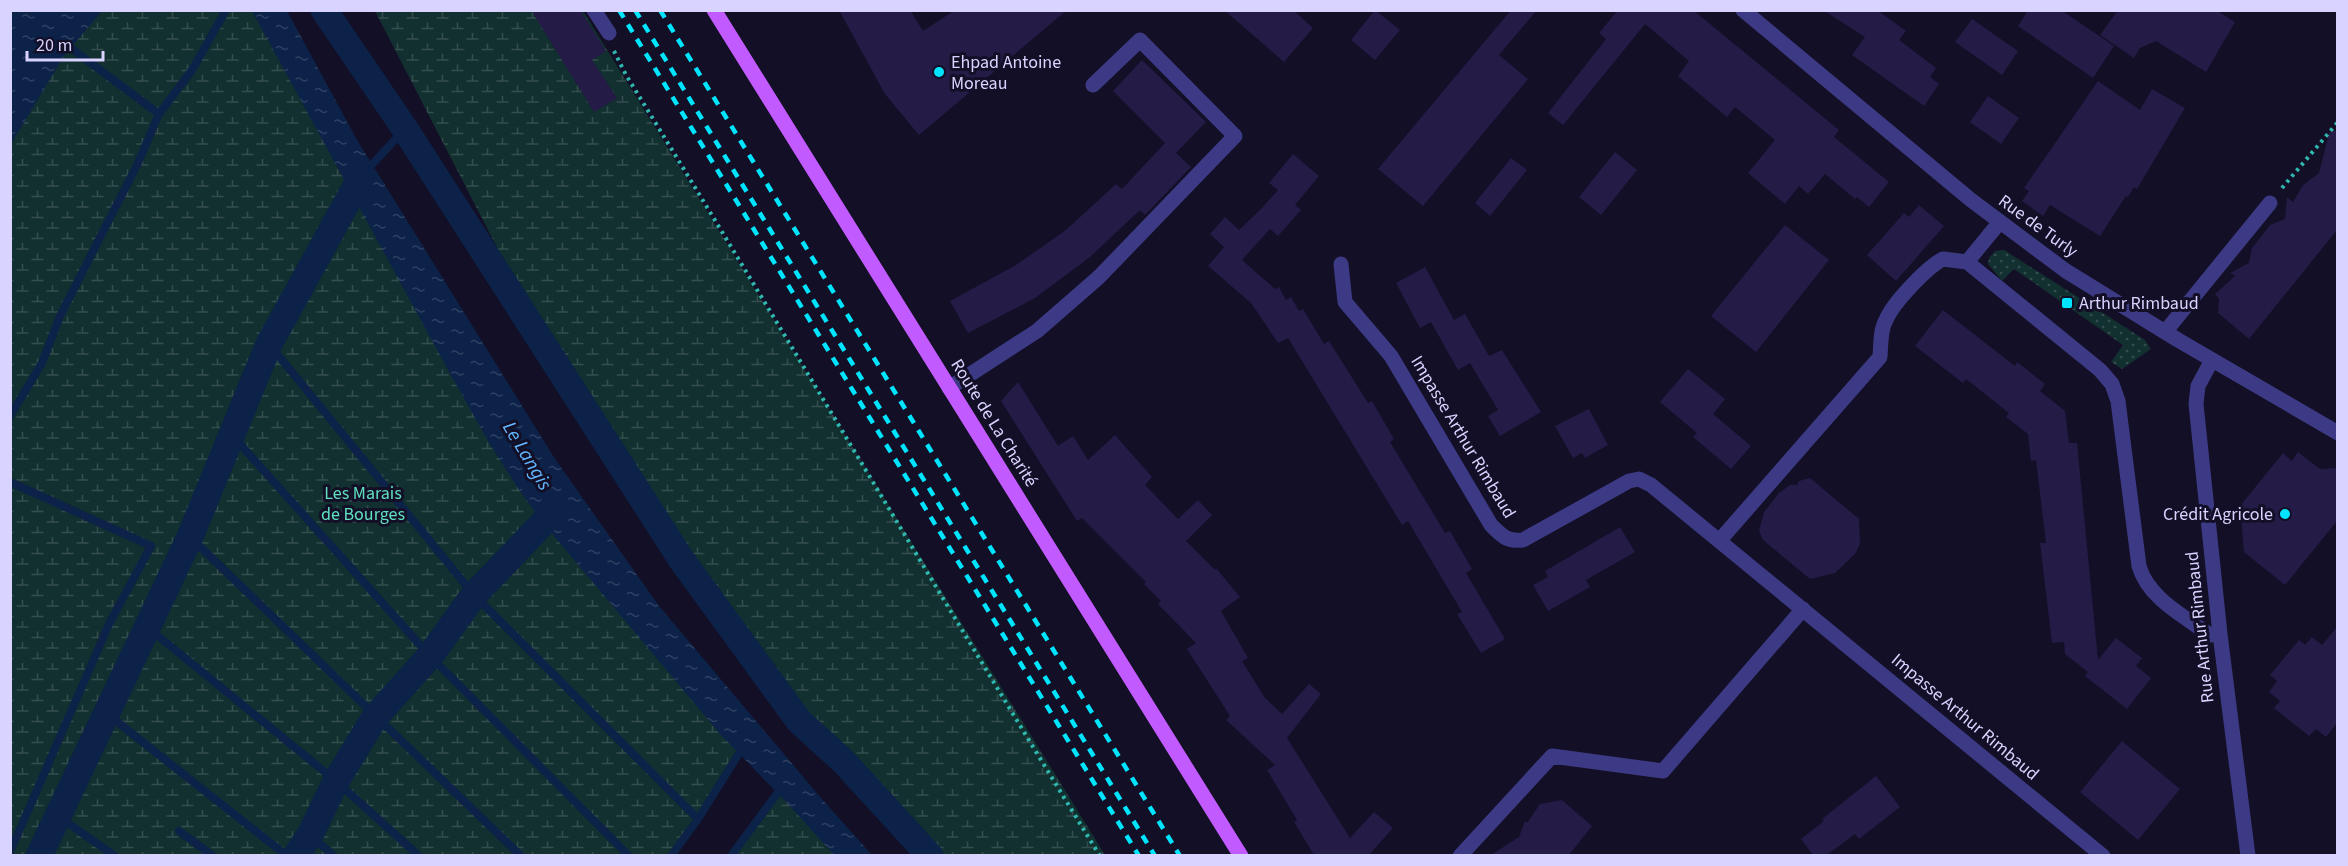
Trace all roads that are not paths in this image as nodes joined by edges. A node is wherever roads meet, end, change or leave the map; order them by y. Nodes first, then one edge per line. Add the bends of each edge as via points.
1 (594, 10) edge
2 (714, 10) edge
3 (1743, 10) edge
4 (609, 33) road end
5 (1093, 85) dead end
6 (2270, 203) road end
7 (1999, 222) junction
8 (1967, 262) junction
9 (1341, 264) dead end
10 (2165, 332) junction
11 (2212, 360) junction
12 (949, 388) junction
13 (2337, 433) edge
14 (1720, 540) junction
15 (1803, 609) junction
16 (2220, 634) junction
17 (1241, 855) edge
18 (1460, 855) edge
19 (2103, 855) edge
20 (2248, 855) edge

1 - 4 street
2 - 12 main road, Route de La Charité
3 - 7 street, Rue de Turly
5 - 12 street via 1140,40 1235,136 1099,277 1037,330
6 - 10 street
7 - 8 street
7 - 10 street, Rue de Turly via 2066,271
8 - 14 street via 1943,259 1920,275 1886,319 1880,357
8 - 16 street via 2112,384 2118,401 2142,579 2151,591 2210,635
9 - 14 street, Impasse Arthur Rimbaud via 1345,302 1391,356 1491,525 1501,535 1512,541 1523,540 1639,479
10 - 11 street, Rue de Turly
11 - 13 street, Rue de Turly
11 - 16 street, Rue Arthur Rimbaud via 2198,386 2196,404
12 - 17 main road, Route de La Charité
14 - 15 street, Impasse Arthur Rimbaud
15 - 18 street via 1663,771 1552,756
15 - 19 street, Impasse Arthur Rimbaud
16 - 20 street, Rue Arthur Rimbaud

